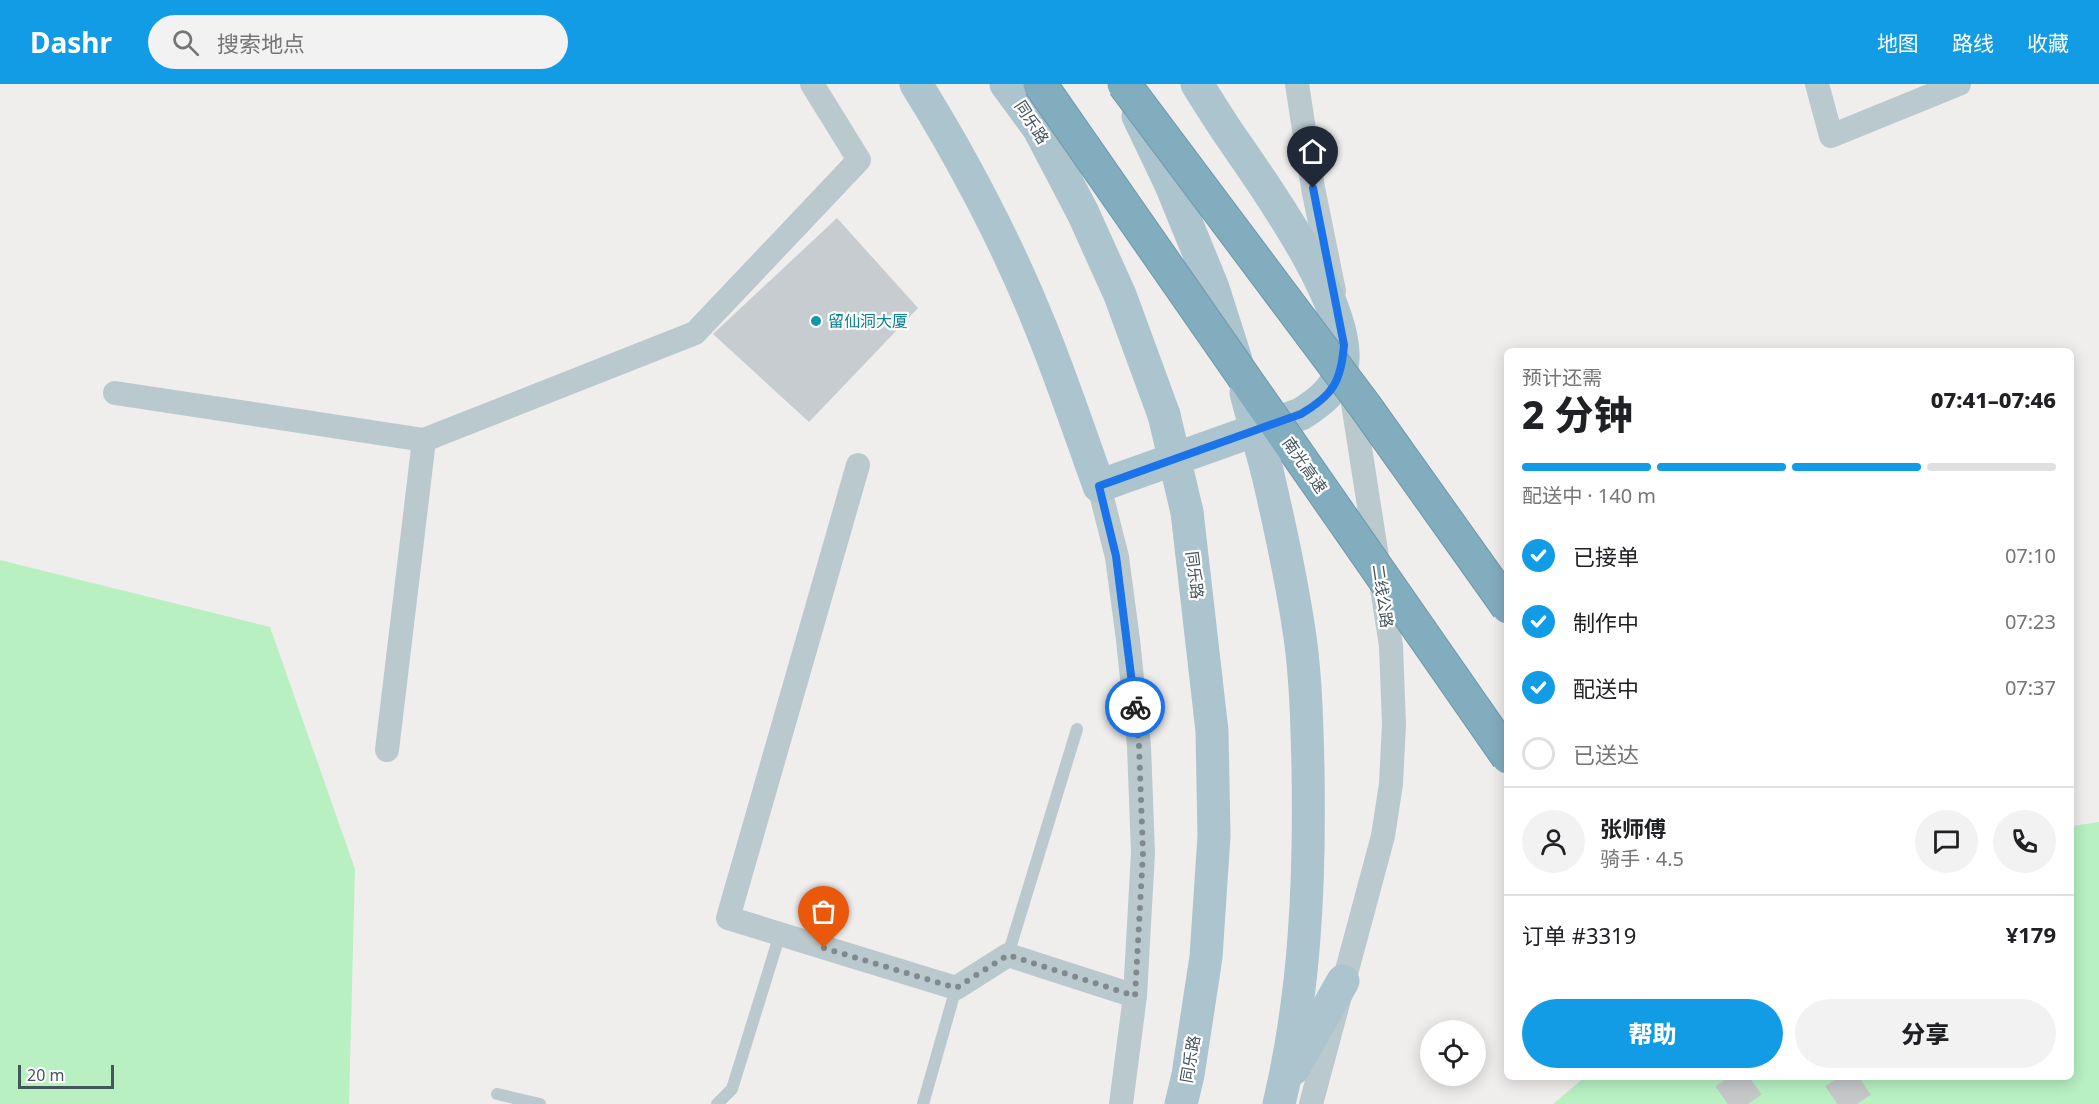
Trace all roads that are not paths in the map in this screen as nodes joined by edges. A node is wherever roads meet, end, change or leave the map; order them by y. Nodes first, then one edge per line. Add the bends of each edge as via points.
1 (812, 84) edge
2 (915, 84) edge
3 (1006, 84) edge
4 (1040, 84) edge
5 (1123, 84) edge
6 (1197, 84) edge
7 (1297, 84) edge
8 (1817, 84) edge
9 (1959, 84) edge
10 (1344, 345) junction
11 (115, 393) dead end
12 (424, 441) junction
13 (858, 465) dead end
14 (1099, 486) junction
15 (1504, 601) edge
16 (1077, 729) dead end
17 (387, 750) dead end
18 (1504, 751) edge
19 (780, 934) junction
20 (1008, 955) junction
21 (1343, 981) junction
22 (956, 988) junction
23 (1135, 996) junction
24 (497, 1094) dead end
25 (1281, 1095) edge
26 (540, 1104) edge
27 (717, 1104) edge
28 (923, 1104) edge
29 (1121, 1104) edge
30 (1181, 1104) edge
31 (1311, 1104) edge

1 - 12 street via 859,160 695,333
2 - 14 main road via 1008,252 1039,322
3 - 30 main road, 同乐路, bridge via 1039,129 1120,295 1164,415 1187,512 1212,731 1214,836 1206,957
4 - 18 highway, 南光高速, bridge
5 - 15 highway, bridge via 1358,397
5 - 25 main road, bridge via 1171,184 1213,288 1267,471 1300,639 1310,846 1303,960
6 - 10 main road via 1320,278
7 - 10 street, 二线公路
8 - 9 street via 1830,136
10 - 14 main road via 1335,384 1321,402 1301,414
10 - 21 street, 二线公路 via 1391,646 1394,724 1383,836
11 - 12 street
12 - 17 street
13 - 19 street via 728,918
14 - 23 street via 1116,556 1139,746 1143,853
16 - 20 lane
19 - 22 street
19 - 27 lane via 732,1089
20 - 22 street
20 - 23 street
21 - 25 main road
21 - 31 street, 二线公路
22 - 28 lane
23 - 29 street
24 - 26 lane

